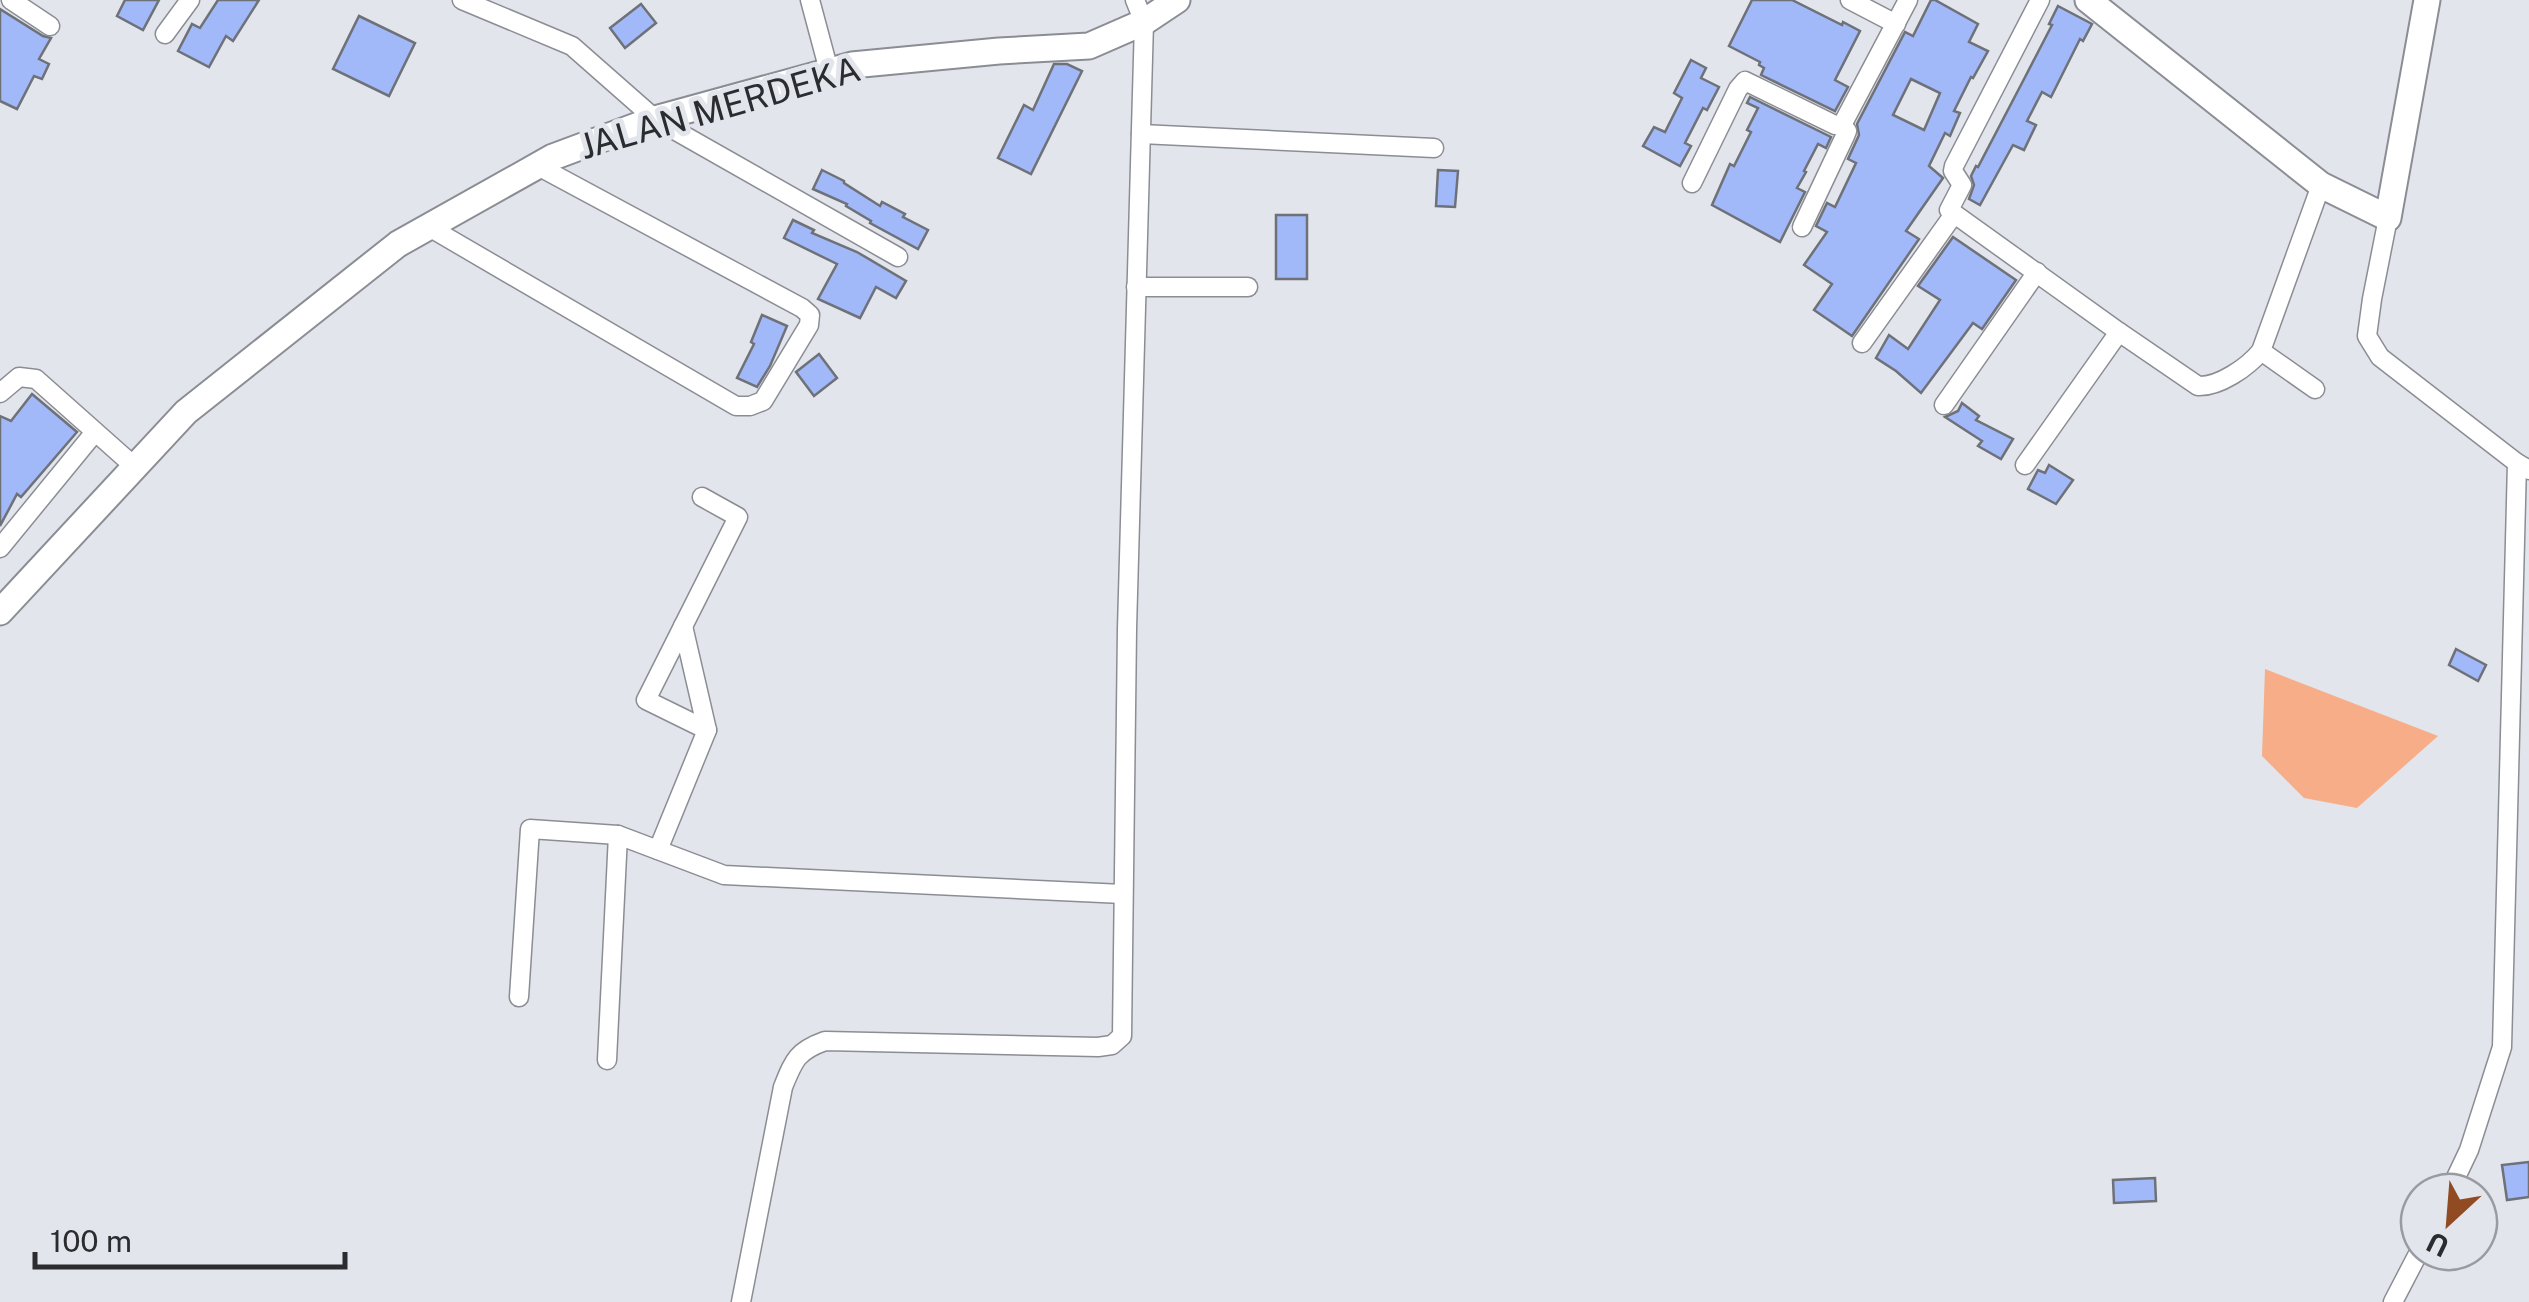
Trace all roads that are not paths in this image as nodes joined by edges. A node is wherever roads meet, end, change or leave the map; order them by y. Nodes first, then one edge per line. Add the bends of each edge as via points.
1 (10, 0) edge
2 (190, 0) edge
3 (464, 0) edge
4 (810, 0) edge
5 (1177, 0) edge
6 (1850, 0) edge
7 (1908, 0) edge
8 (2040, 0) edge
9 (2088, 0) edge
10 (2427, 0) edge
11 (1139, 11) edge
12 (1896, 24) junction
13 (50, 26) dead end
14 (166, 34) dead end
15 (829, 71) junction
16 (655, 118) junction
17 (1842, 125) junction
18 (1141, 134) junction
19 (1434, 148) dead end
20 (538, 166) junction
21 (1692, 183) dead end
22 (2321, 185) junction
23 (1954, 214) junction
24 (2388, 218) junction
25 (429, 227) junction
26 (1802, 227) dead end
27 (898, 257) dead end
28 (2037, 272) junction
29 (1248, 287) dead end
30 (1136, 288) junction
31 (2118, 332) junction
32 (1862, 343) dead end
33 (2261, 351) junction
34 (2316, 388) dead end
35 (0, 393) edge
36 (1944, 405) dead end
37 (95, 432) junction
38 (2025, 464) dead end
39 (135, 467) junction
40 (2523, 467) edge
41 (702, 497) dead end
42 (0, 548) edge
43 (0, 612) edge
44 (683, 626) junction
45 (708, 730) junction
46 (618, 836) junction
47 (658, 850) junction
48 (1124, 894) junction
49 (520, 997) dead end
50 (607, 1060) dead end
51 (2459, 1172) edge
52 (2409, 1272) edge
53 (741, 1302) edge
54 (2394, 1302) edge

1 - 13 street
2 - 14 street
3 - 16 street via 572,46
4 - 15 street
5 - 11 street, JALAN MERDEKA
6 - 12 street
7 - 12 street
8 - 23 street via 1954,166 1962,185 1949,210
9 - 22 street
10 - 24 street
11 - 15 street, JALAN MERDEKA via 1089,46
11 - 18 street
12 - 17 street
15 - 16 street, JALAN MERDEKA
16 - 20 street, JALAN MERDEKA
16 - 27 street
17 - 21 street via 1746,82
17 - 26 street via 1845,136
18 - 19 street
18 - 30 street
20 - 25 street, JALAN MERDEKA
20 - 25 street via 810,316 763,401 736,406
22 - 24 street
22 - 33 street
23 - 28 street
23 - 32 street
24 - 40 street via 2368,336 2380,357
25 - 39 street, JALAN MERDEKA via 398,244 186,412
28 - 31 street
28 - 36 street
29 - 30 street
30 - 48 street
31 - 33 street via 2198,386 2250,364
31 - 38 street
33 - 34 street
35 - 37 street via 19,377 36,379
37 - 39 street
37 - 42 street
39 - 43 street, JALAN MERDEKA
40 - 51 street via 2502,1047
41 - 44 street via 738,518
44 - 45 street
44 - 45 street via 646,700
45 - 47 street
46 - 47 street
46 - 49 street via 530,829
46 - 50 street
47 - 48 street via 724,875
48 - 53 street via 1122,1036 1112,1046 825,1040 804,1048 783,1086
52 - 54 street

